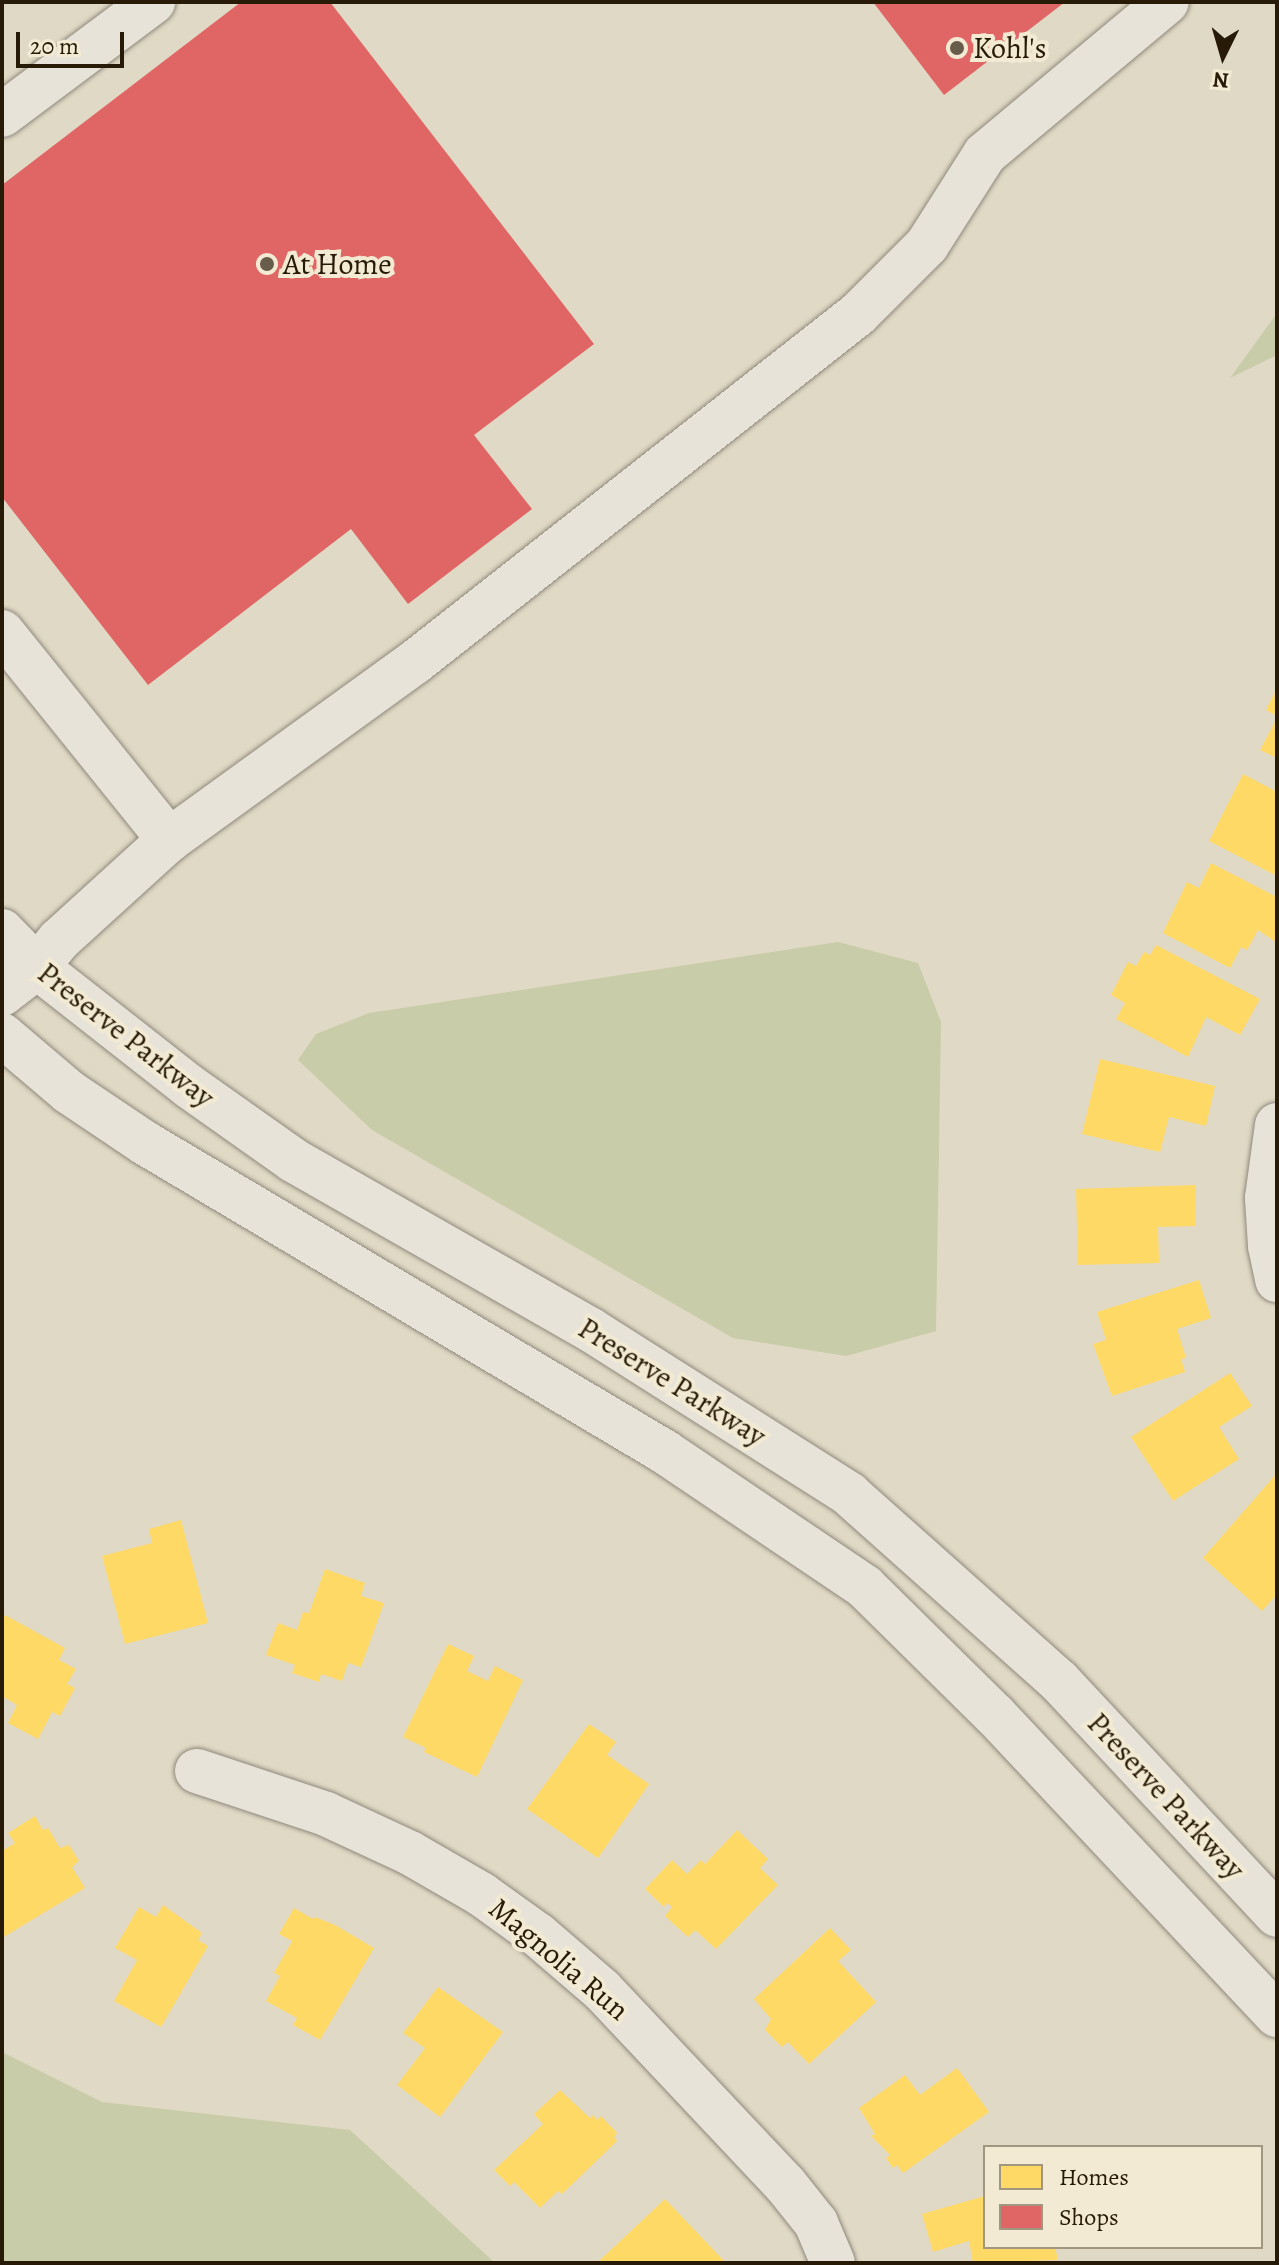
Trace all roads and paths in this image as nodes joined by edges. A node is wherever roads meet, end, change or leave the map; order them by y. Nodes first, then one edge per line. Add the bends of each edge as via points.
1 (153, 2) edge
2 (1167, 2) edge
3 (2, 115) edge
4 (2, 632) edge
5 (169, 840) junction
6 (2, 931) edge
7 (37, 967) junction
8 (2, 994) edge
9 (2, 1035) edge
10 (1277, 1125) edge
11 (1277, 1280) edge
12 (197, 1771) dead end
13 (1277, 1915) edge
14 (1277, 2015) edge
15 (833, 2263) edge

1 - 3 street
2 - 5 street via 985,154 927,245 858,314 415,662
4 - 5 street
5 - 7 street via 59,940
6 - 7 street, Preserve Parkway
7 - 8 street
7 - 13 street, Preserve Parkway via 293,1160 591,1330 849,1494 1059,1681
9 - 14 street, Preserve Parkway via 69,1092 145,1143 665,1452 865,1587 995,1715
10 - 11 street via 1267,1198
12 - 15 street, Magnolia Run via 326,1814 410,1853 538,1935 602,1990 785,2184 816,2223

